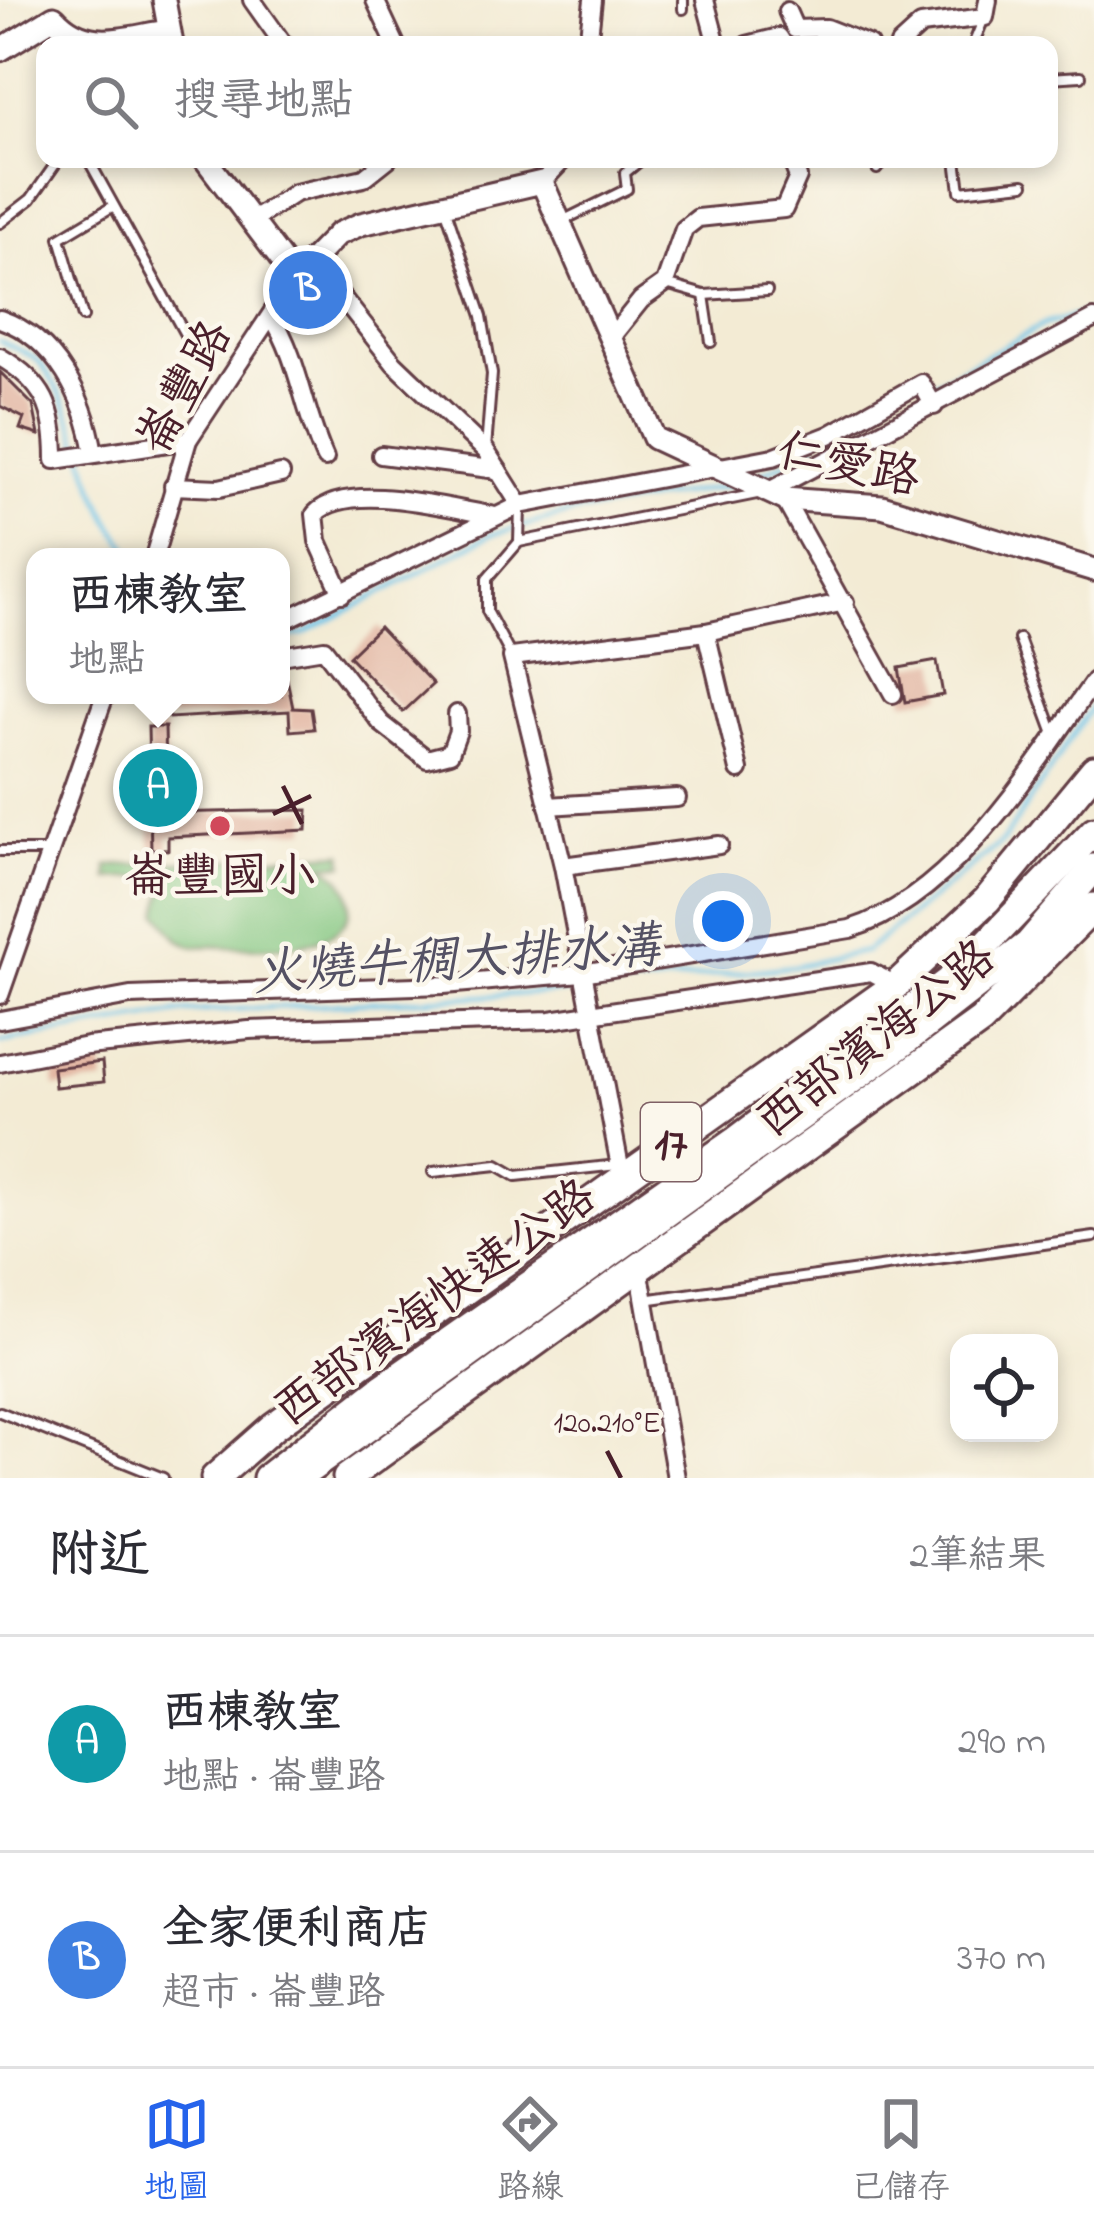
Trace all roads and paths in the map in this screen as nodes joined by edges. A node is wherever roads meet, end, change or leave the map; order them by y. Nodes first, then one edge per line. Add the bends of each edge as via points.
1 (164, 0) edge
2 (252, 0) edge
3 (375, 0) edge
4 (593, 0) edge
5 (706, 0) edge
6 (52, 8) edge
7 (987, 8) edge
8 (788, 11) dead end
9 (67, 36) edge
10 (170, 36) edge
11 (278, 36) edge
12 (392, 36) edge
13 (589, 36) edge
14 (715, 36) edge
15 (846, 36) edge
16 (909, 36) edge
17 (2, 46) edge
18 (1081, 76) dead end
19 (1058, 77) edge
20 (52, 168) edge
21 (92, 168) edge
22 (211, 168) edge
23 (374, 168) edge
24 (555, 168) edge
25 (631, 168) edge
26 (795, 168) edge
27 (957, 168) edge
28 (542, 182) junction
29 (1024, 184) dead end
30 (444, 204) junction
31 (110, 208) junction
32 (250, 222) junction
33 (560, 222) junction
34 (0, 223) edge
35 (312, 260) junction
36 (295, 278) junction
37 (664, 283) junction
38 (767, 291) dead end
39 (704, 295) junction
40 (271, 315) junction
41 (83, 316) dead end
42 (0, 319) edge
43 (1094, 319) edge
44 (187, 338) dead end
45 (609, 340) junction
46 (711, 342) dead end
47 (0, 357) edge
48 (934, 406) junction
49 (188, 440) junction
50 (486, 451) junction
51 (94, 454) junction
52 (382, 455) dead end
53 (325, 458) dead end
54 (711, 467) junction
55 (498, 470) junction
56 (281, 474) dead end
57 (173, 486) junction
58 (776, 496) junction
59 (520, 506) junction
60 (495, 516) junction
61 (519, 542) junction
62 (159, 548) edge
63 (1094, 571) edge
64 (342, 594) junction
65 (845, 602) junction
66 (290, 618) edge
67 (706, 632) junction
68 (1019, 639) dead end
69 (290, 655) edge
70 (512, 657) junction
71 (1094, 681) edge
72 (893, 694) dead end
73 (102, 704) edge
74 (457, 714) dead end
75 (1055, 736) junction
76 (740, 770) dead end
77 (1094, 770) edge
78 (677, 798) dead end
79 (548, 806) junction
80 (1094, 831) edge
81 (719, 845) dead end
82 (0, 851) edge
83 (52, 851) junction
84 (563, 866) junction
85 (1094, 868) edge
86 (1094, 907) edge
87 (581, 973) junction
88 (896, 985) junction
89 (0, 995) edge
90 (590, 1014) junction
91 (0, 1020) edge
92 (0, 1064) edge
93 (621, 1171) junction
94 (433, 1172) dead end
95 (1094, 1237) edge
96 (638, 1268) junction
97 (644, 1300) junction
98 (0, 1412) edge
99 (163, 1478) edge
100 (215, 1478) edge
101 (267, 1478) edge
102 (298, 1478) edge
103 (347, 1478) edge
104 (676, 1478) edge

1 - 10 street
2 - 11 street
3 - 12 street
4 - 13 street
5 - 14 street
6 - 9 street
6 - 17 street
7 - 16 street
8 - 15 street via 795,29
18 - 19 lane
20 - 34 lane via 31,199
21 - 31 lane
22 - 32 street
23 - 32 street via 364,178 295,193
24 - 28 street
25 - 33 lane via 627,189
26 - 37 street via 799,177 784,209 698,218 684,230
27 - 29 lane via 960,190
28 - 30 street, 崙豐路
28 - 33 street, 仁愛路
30 - 35 street, 崙豐路 via 361,224
30 - 50 lane via 482,316 492,374
31 - 41 lane via 60,238
31 - 44 lane
32 - 36 street
33 - 45 street, 仁愛路
35 - 36 street, 崙豐路
35 - 50 street via 394,364
36 - 40 street, 崙豐路
37 - 39 lane
37 - 45 street
38 - 39 lane
39 - 46 lane
40 - 49 street, 崙豐路
40 - 53 street via 292,348 306,417
42 - 51 street via 75,382
43 - 48 street
45 - 54 street, 仁愛路 via 654,438
47 - 51 street via 45,394 55,460
48 - 54 street via 921,383 773,458
48 - 58 street
49 - 51 street
49 - 57 street, 崙豐路
50 - 55 street
52 - 55 street
54 - 58 street, 仁愛路
54 - 59 street
55 - 59 street
56 - 57 street via 219,488
57 - 62 street, 崙豐路
58 - 61 lane
58 - 63 street, 仁愛路 via 882,506
58 - 65 street
59 - 60 street
59 - 61 lane
60 - 64 street
60 - 64 street via 354,495 325,504 315,514 318,541
61 - 70 lane via 487,579 487,611
64 - 66 street
65 - 67 street
65 - 72 street
67 - 70 street
67 - 76 street
68 - 75 lane
69 - 74 street via 324,650 381,723 427,759 450,753
70 - 79 street
71 - 75 street
73 - 83 street
75 - 87 street via 994,818 885,918
77 - 88 main road, 西部濱海公路 / 17 via 987,900
78 - 79 street
79 - 84 street
80 - 101 main road, 西部濱海快速公路 via 958,974
81 - 84 street
82 - 83 lane
83 - 89 street
84 - 87 street
85 - 102 main road, 西部濱海快速公路 via 1028,945 897,1047
86 - 96 main road, 西部濱海公路 / 17 via 981,1021
87 - 90 street
87 - 91 street via 130,996
88 - 90 street via 871,972
88 - 93 main road, 西部濱海公路 / 17
90 - 92 street via 436,1028 230,1032
90 - 93 street
93 - 94 lane
93 - 100 main road, 西部濱海公路 / 17
95 - 97 lane
96 - 97 street
96 - 103 main road, 西部濱海公路 / 17
97 - 104 street
98 - 99 lane

